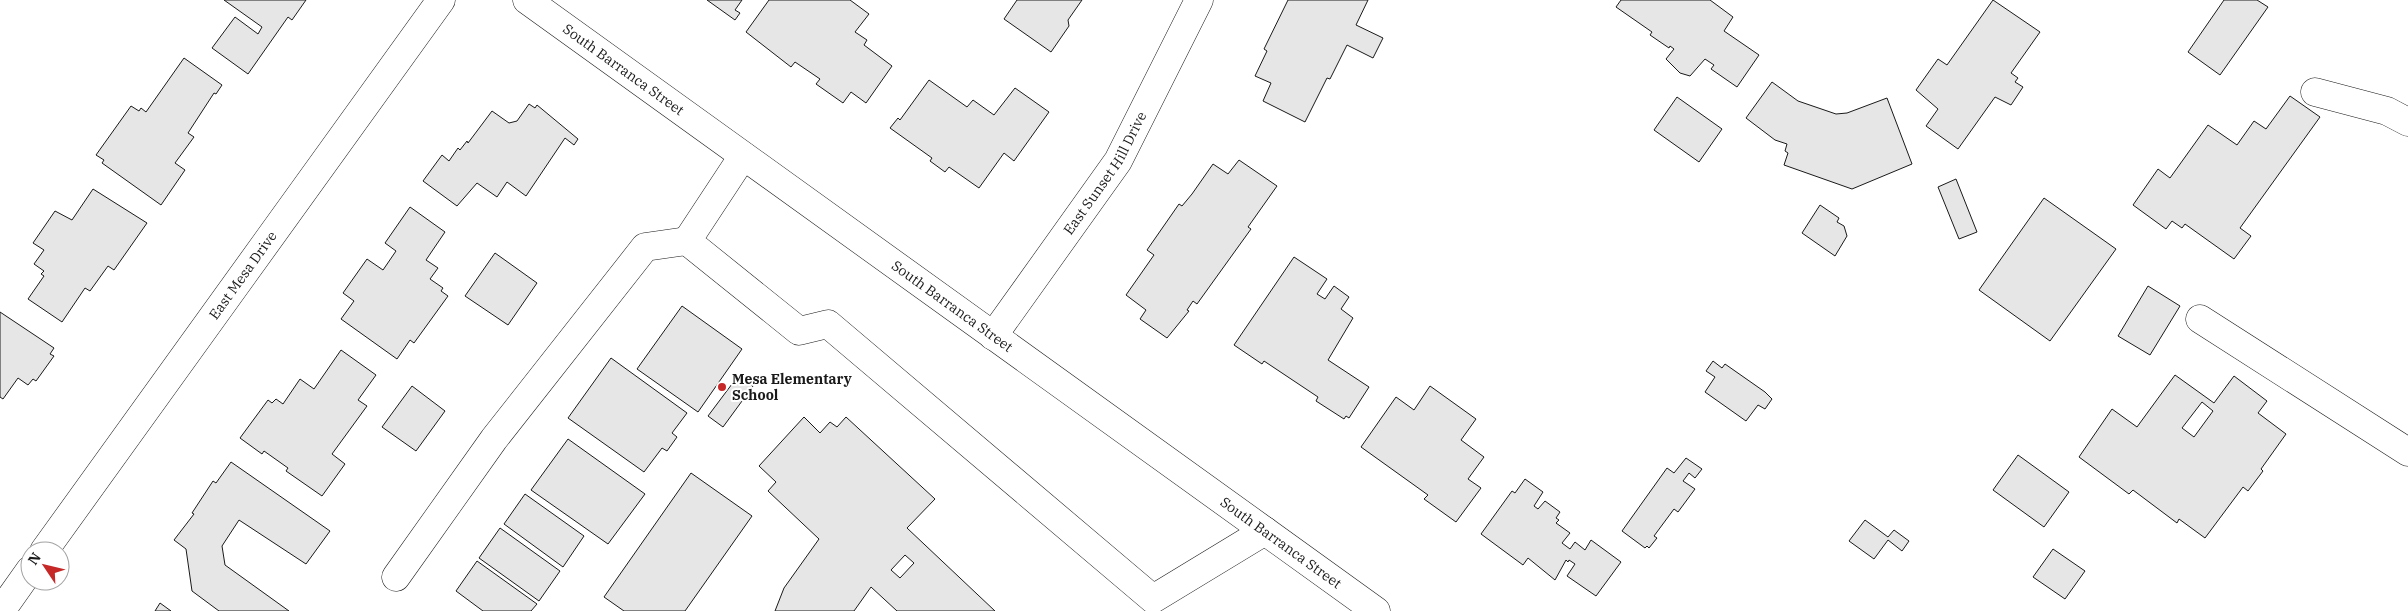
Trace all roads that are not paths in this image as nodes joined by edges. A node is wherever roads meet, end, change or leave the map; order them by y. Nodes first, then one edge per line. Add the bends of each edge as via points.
1 (441, 0) edge
2 (527, 0) edge
3 (1199, 0) edge
4 (2315, 92) dead end
5 (2408, 122) edge
6 (744, 156) junction
7 (687, 241) junction
8 (2200, 319) dead end
9 (993, 336) junction
10 (2408, 452) edge
11 (1265, 531) junction
12 (51, 541) edge
13 (396, 576) dead end
14 (20, 584) edge
15 (1, 611) edge
16 (1376, 611) edge

1 - 12 street, East Mesa Drive
2 - 6 street, South Barranca Street
3 - 9 street, East Sunset Hill Drive via 1118,161
4 - 5 street via 2387,111
6 - 7 street
6 - 9 street, South Barranca Street
7 - 11 street via 799,331 828,324 1153,599
7 - 13 street via 645,247 494,439
8 - 10 street
9 - 11 street, South Barranca Street
11 - 16 street, South Barranca Street
14 - 15 street

